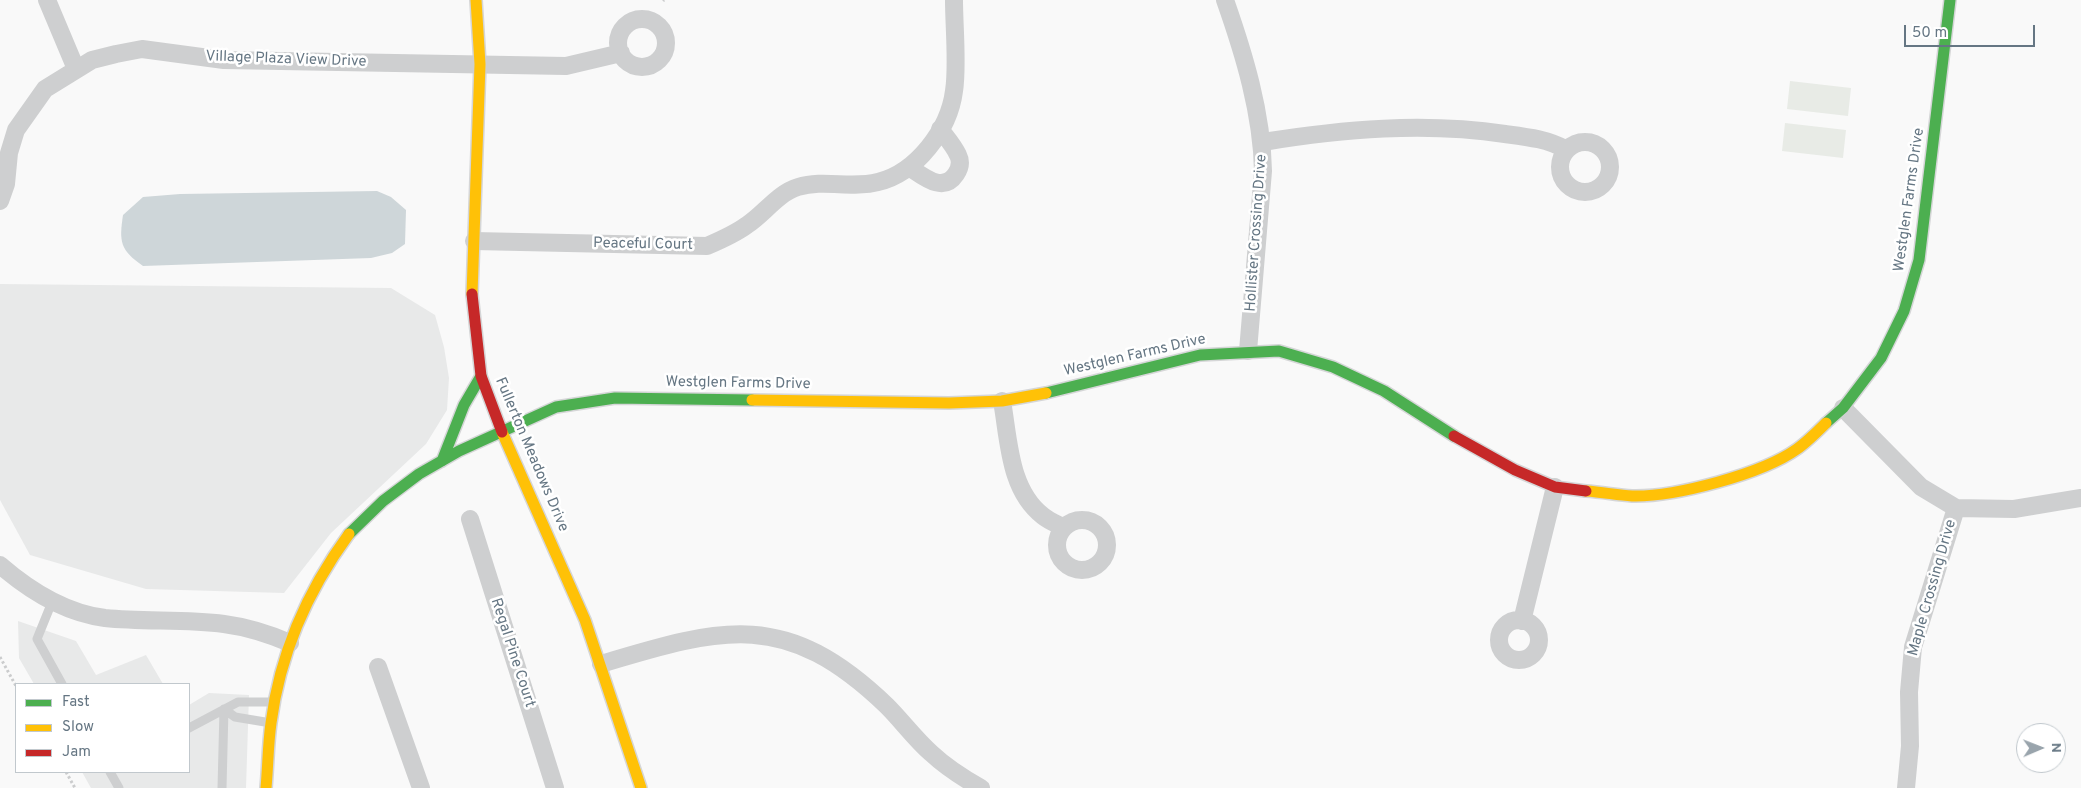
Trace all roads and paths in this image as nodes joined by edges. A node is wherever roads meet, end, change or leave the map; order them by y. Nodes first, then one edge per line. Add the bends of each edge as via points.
1 (47, 0) edge
2 (476, 0) edge
3 (954, 0) edge
4 (1225, 0) edge
5 (1950, 0) edge
6 (620, 53) dead end
7 (480, 64) junction
8 (76, 69) junction
9 (940, 129) junction
10 (1263, 142) junction
11 (1567, 150) dead end
12 (909, 167) junction
13 (0, 201) edge
14 (474, 241) junction
15 (1248, 351) junction
16 (481, 376) junction
17 (1002, 401) junction
18 (1843, 408) junction
19 (502, 432) junction
20 (442, 461) junction
21 (1555, 486) junction
22 (2081, 498) edge
23 (1956, 508) junction
24 (470, 519) dead end
25 (1064, 527) dead end
26 (0, 566) edge
27 (52, 602) junction
28 (1522, 621) dead end
29 (290, 642) junction
30 (0, 657) edge
31 (601, 664) junction
32 (378, 667) dead end
33 (61, 683) edge
34 (15, 684) edge
35 (275, 702) junction
36 (224, 710) junction
37 (271, 723) junction
38 (190, 727) edge
39 (67, 773) edge
40 (111, 773) edge
41 (75, 788) edge
42 (119, 788) edge
43 (222, 788) edge
44 (266, 788) edge
45 (421, 788) edge
46 (555, 788) edge
47 (641, 788) edge
48 (981, 788) edge
49 (1906, 788) edge

1 - 8 street
2 - 7 street, Fullerton Meadows Drive
3 - 9 street, Peaceful Court via 954,91
4 - 10 street, Hollister Crossing Drive via 1240,41
5 - 18 street, Westglen Farms Drive via 1914,284 1881,358
6 - 7 street, Village Plaza View Drive via 566,66
7 - 8 street, Village Plaza View Drive via 224,60 142,49 92,60
7 - 14 street, Fullerton Meadows Drive
8 - 13 street, Village Plaza View Drive via 45,90 16,130
9 - 12 street, Peaceful Court
9 - 12 street via 958,155 956,174 951,180 937,184
10 - 11 street via 1330,132 1446,128 1550,140
10 - 15 street, Hollister Crossing Drive via 1264,171
12 - 14 street, Peaceful Court via 878,182 798,187 727,238 707,246
14 - 16 street, Fullerton Meadows Drive via 472,301
15 - 17 street, Westglen Farms Drive via 1200,355
15 - 21 street, Westglen Farms Drive via 1279,351 1333,367 1384,391 1432,424 1515,470
16 - 19 street, Fullerton Meadows Drive
16 - 20 street via 464,405
17 - 19 street, Westglen Farms Drive via 615,398 556,407
17 - 25 street via 1020,488 1043,516
18 - 21 street, Westglen Farms Drive via 1797,449 1767,465 1702,486 1633,496
18 - 23 street via 1921,487
19 - 20 street, Westglen Farms Drive
19 - 31 street, Fullerton Meadows Drive via 585,620
20 - 29 street, Westglen Farms Drive via 383,501 352,529 326,566
21 - 28 street
22 - 23 street via 2014,509
23 - 49 street, Maple Crossing Drive via 1914,646
24 - 46 street, Regal Pine Court
26 - 27 street
27 - 29 street via 103,617 245,627
27 - 33 lane via 37,639
29 - 35 street, Westglen Farms Drive
30 - 34 path
31 - 47 street, Fullerton Meadows Drive
31 - 48 street via 683,640 716,635 754,634 788,640 828,659 860,680 930,753
32 - 45 street
35 - 36 lane via 238,702
35 - 37 street, Westglen Farms Drive
36 - 37 lane via 235,717
36 - 38 lane
36 - 43 lane
37 - 44 street, Westglen Farms Drive
39 - 41 path
40 - 42 lane

